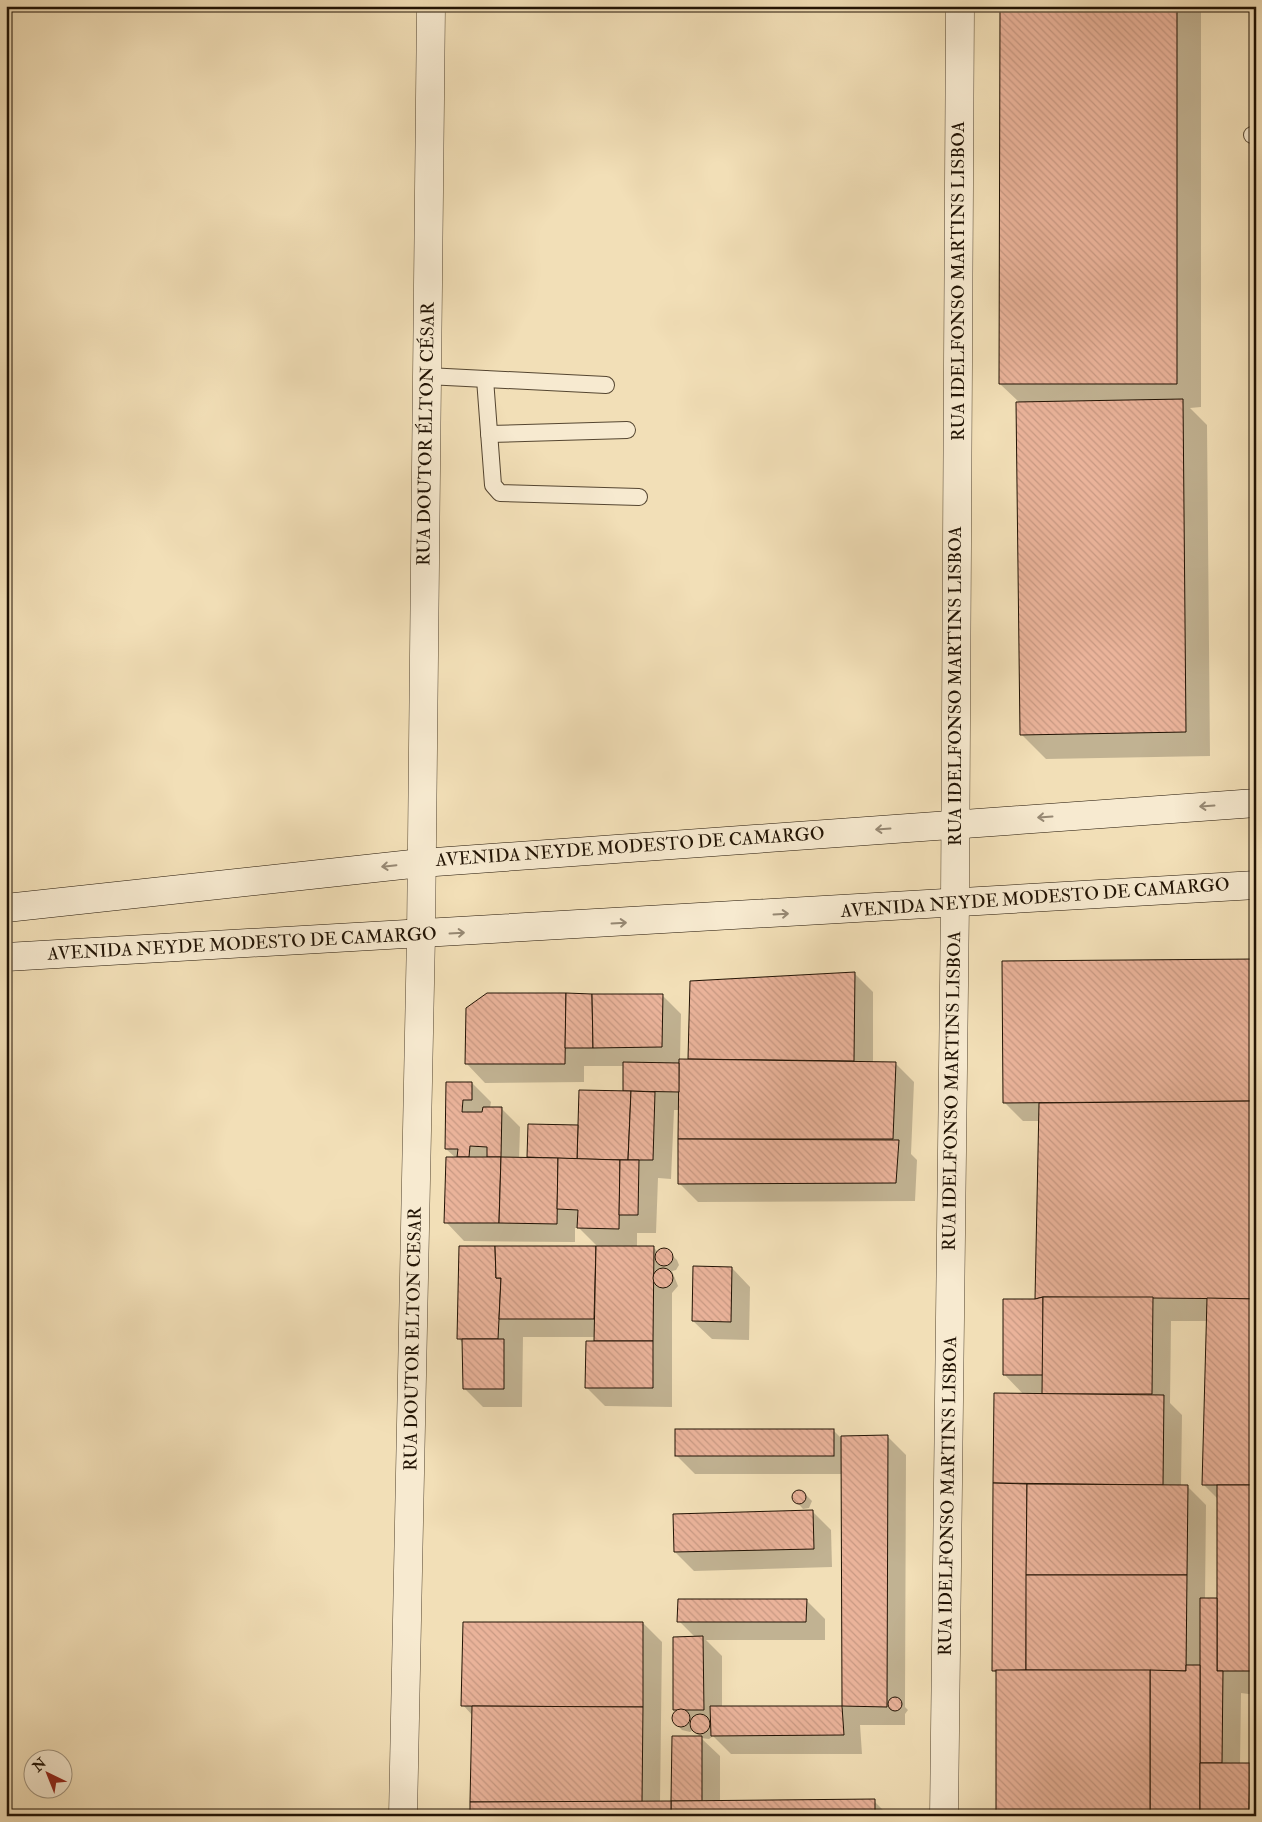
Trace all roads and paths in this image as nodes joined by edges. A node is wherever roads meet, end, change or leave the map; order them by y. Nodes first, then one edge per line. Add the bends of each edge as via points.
1 (431, 6) edge
2 (960, 6) edge
3 (427, 376) junction
4 (485, 379) junction
5 (606, 385) dead end
6 (628, 430) dead end
7 (489, 434) junction
8 (639, 497) dead end
9 (1256, 802) edge
10 (954, 824) junction
11 (421, 863) junction
12 (1256, 884) edge
13 (955, 903) junction
14 (6, 908) edge
15 (422, 935) junction
16 (6, 957) edge
17 (404, 1816) edge
18 (944, 1816) edge

1 - 3 street, RUA DOUTOR ÉLTON CÉSAR
2 - 10 street, RUA IDELFONSO MARTINS LISBOA
3 - 4 lane
3 - 11 street, RUA DOUTOR ÉLTON CÉSAR
4 - 5 lane
4 - 7 lane
6 - 7 lane
7 - 8 lane via 493,485 500,493
9 -> 10 street, AVENIDA NEYDE MODESTO DE CAMARGO
10 -> 11 street, AVENIDA NEYDE MODESTO DE CAMARGO
10 - 13 street, RUA IDELFONSO MARTINS LISBOA
11 -> 14 street, AVENIDA NEYDE MODESTO DE CAMARGO
11 - 15 street, RUA DOUTOR ELTON CESAR
12 - 13 street, AVENIDA NEYDE MODESTO DE CAMARGO
15 -> 13 street, AVENIDA NEYDE MODESTO DE CAMARGO
13 - 18 street, RUA IDELFONSO MARTINS LISBOA
15 - 16 street, AVENIDA NEYDE MODESTO DE CAMARGO
15 - 17 street, RUA DOUTOR ELTON CESAR

